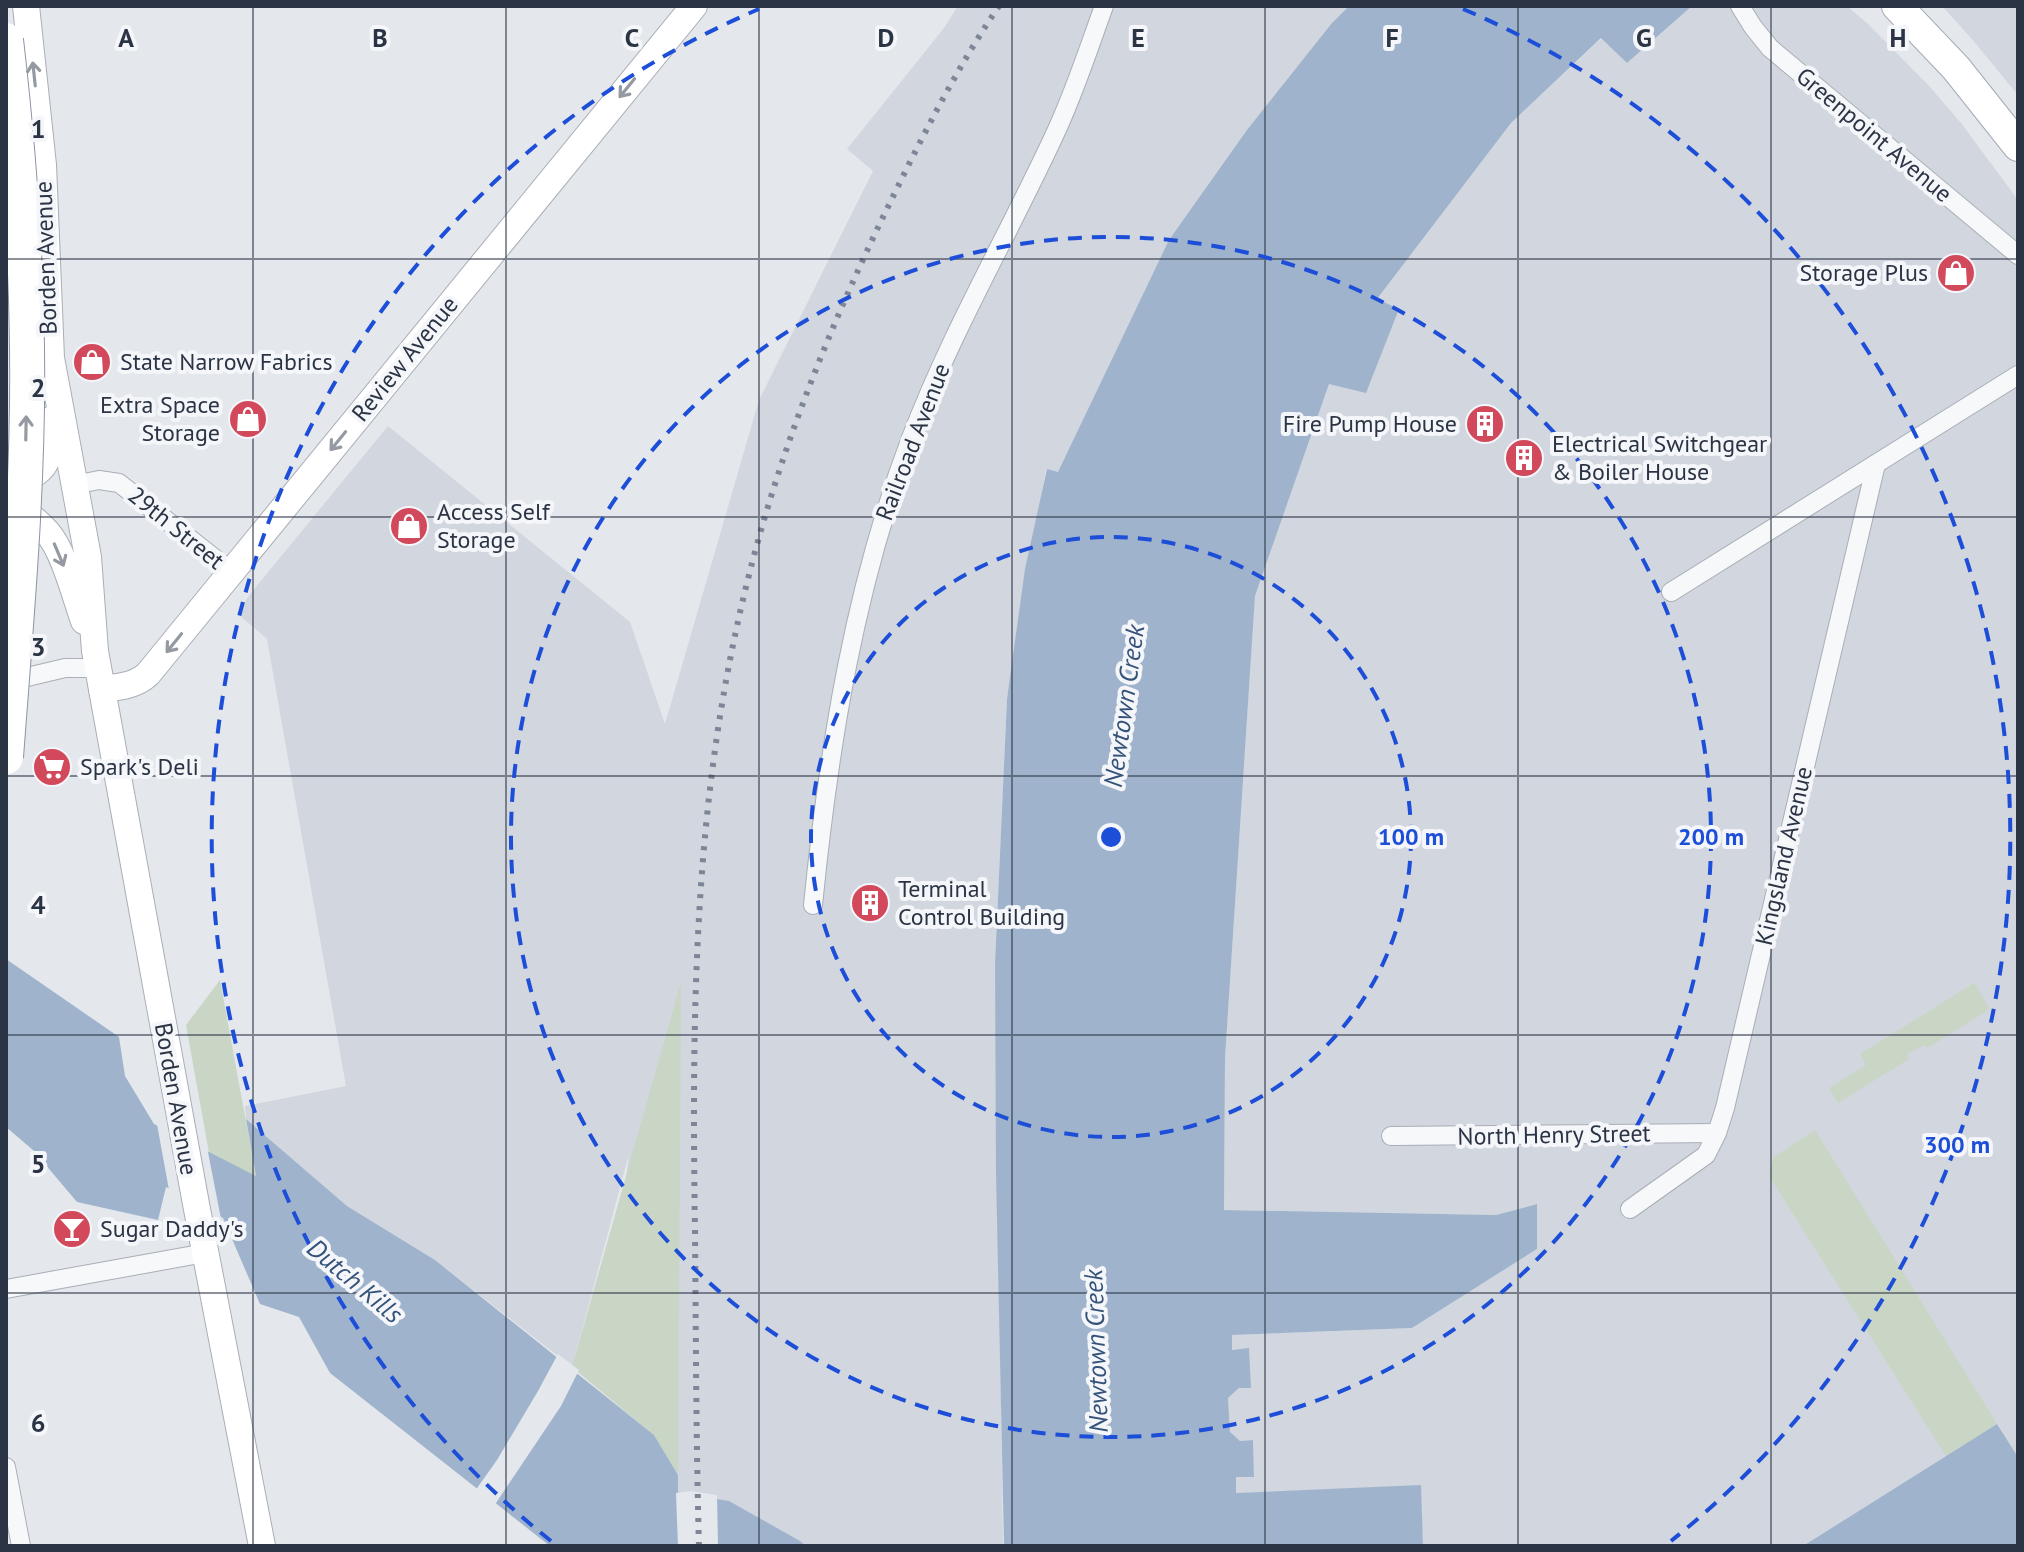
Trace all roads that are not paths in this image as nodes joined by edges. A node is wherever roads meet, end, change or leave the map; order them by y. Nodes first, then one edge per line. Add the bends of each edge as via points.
1 (26, 6) edge
2 (694, 6) edge
3 (1104, 6) edge
4 (1740, 6) edge
5 (1897, 6) edge
6 (6, 40) edge
7 (40, 131) junction
8 (6, 139) edge
9 (2015, 141) edge
10 (2018, 255) edge
11 (2018, 375) edge
12 (56, 391) junction
13 (1876, 464) junction
14 (74, 485) junction
15 (6, 491) edge
16 (6, 501) edge
17 (232, 572) junction
18 (1671, 592) dead end
19 (98, 669) junction
20 (6, 682) edge
21 (6, 757) edge
22 (813, 905) dead end
23 (1717, 1133) junction
24 (1391, 1136) dead end
25 (1630, 1209) dead end
26 (205, 1253) junction
27 (6, 1289) edge
28 (6, 1467) edge
29 (21, 1546) edge
30 (262, 1546) edge

7 -> 1 main road, Borden Avenue
2 -> 17 main road, Review Avenue
3 - 22 street, Railroad Avenue via 1054,136 950,347 891,493 838,708
4 - 10 street, Greenpoint Avenue via 1770,48
5 - 9 main road
21 -> 6 highway, bridge via 22,538 27,352 20,169
7 - 8 street
7 - 12 main road, Borden Avenue
11 - 13 street
12 - 14 main road, Borden Avenue
12 - 15 main road via 46,461 39,472
13 - 18 street
13 - 23 street, Kingsland Avenue
14 - 15 main road
14 - 17 street, 29th Street via 119,483
14 - 19 main road, Borden Avenue via 88,557
16 -> 19 main road, Borden Avenue via 46,531 57,547
17 -> 19 main road, Review Avenue via 144,678 128,686
19 - 20 street, Review Avenue via 65,668
19 - 26 main road, Borden Avenue
23 - 24 street, North Henry Street
23 - 25 street, Kingsland Avenue via 1706,1155
26 - 27 street
26 - 30 main road, Borden Avenue
28 - 29 street

